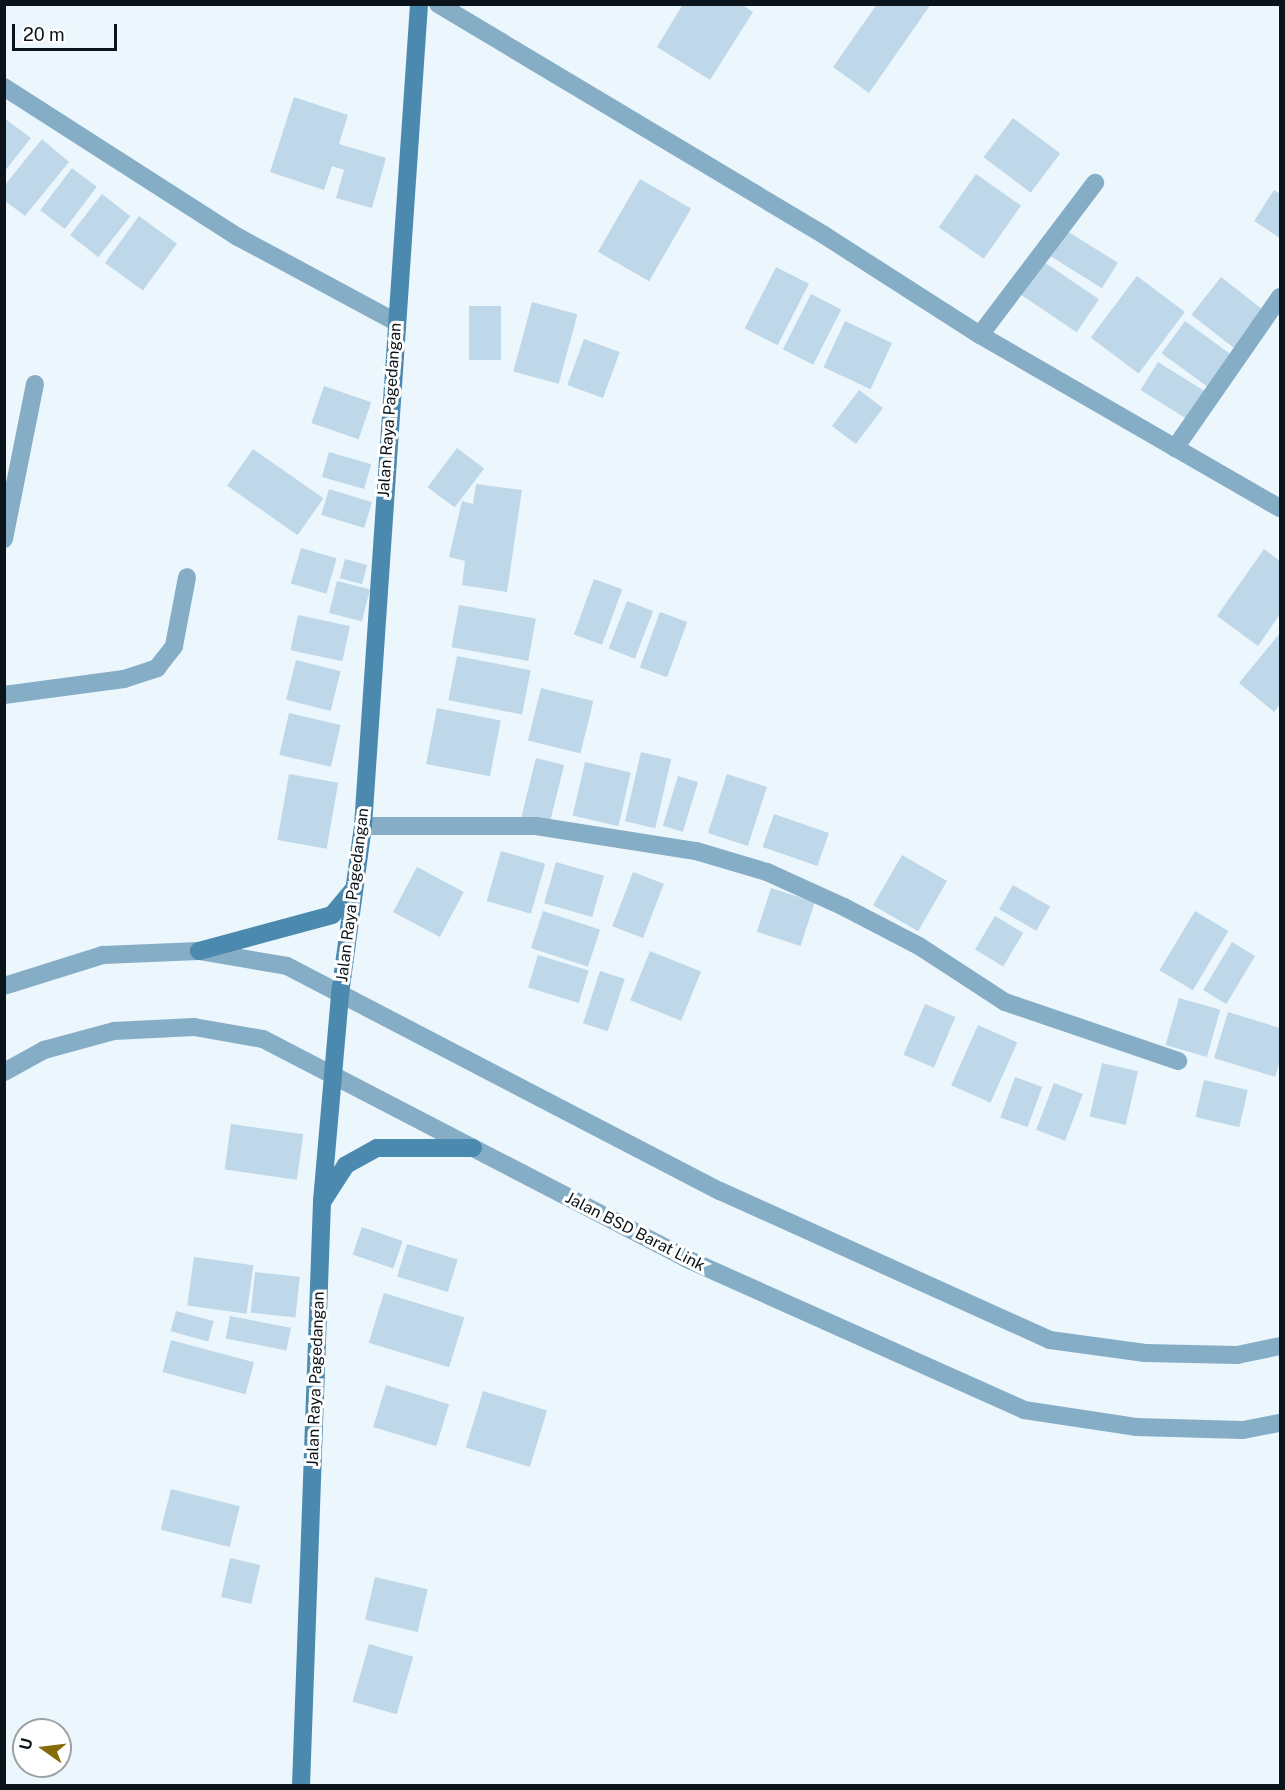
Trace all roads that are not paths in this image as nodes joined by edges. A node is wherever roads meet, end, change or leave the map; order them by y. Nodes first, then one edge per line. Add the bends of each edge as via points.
1 (419, 4) edge
2 (438, 4) edge
3 (4, 87) edge
4 (1095, 183) dead end
5 (1281, 297) edge
6 (396, 322) junction
7 (980, 335) junction
8 (35, 384) dead end
9 (1175, 448) junction
10 (1281, 508) edge
11 (4, 539) edge
12 (187, 577) dead end
13 (4, 695) edge
14 (363, 826) junction
15 (354, 889) junction
16 (199, 951) junction
17 (4, 986) edge
18 (340, 994) junction
19 (1178, 1061) dead end
20 (4, 1072) edge
21 (332, 1075) junction
22 (473, 1148) junction
23 (322, 1201) junction
24 (1281, 1346) edge
25 (1281, 1423) edge
26 (301, 1785) edge

1 - 6 street, Jalan Raya Pagedangan
2 - 7 street via 824,235
3 - 6 street via 238,237
4 - 7 street
5 - 9 street
6 - 14 street, Jalan Raya Pagedangan
7 - 9 street
8 - 11 street
9 - 10 street
12 - 13 street via 174,646 157,668 124,679
14 - 15 street, Jalan Raya Pagedangan
14 - 19 street via 536,826 706,854 766,872 844,907 919,946 1005,1002
15 - 16 street via 332,915
15 - 18 street, Jalan Raya Pagedangan
16 - 17 street via 103,955
16 - 18 street via 287,966
18 - 21 street, Jalan Raya Pagedangan
18 - 24 street via 720,1191 1050,1340 1145,1353 1236,1355
20 - 21 street, Jalan BSD Barat Link via 44,1050 114,1031 194,1027 263,1039
21 - 22 street, Jalan BSD Barat Link
21 - 23 street, Jalan Raya Pagedangan
22 - 23 street via 377,1148 346,1165
22 - 25 street, Jalan BSD Barat Link via 687,1260 1024,1410 1136,1427 1243,1430
23 - 26 street, Jalan Raya Pagedangan

